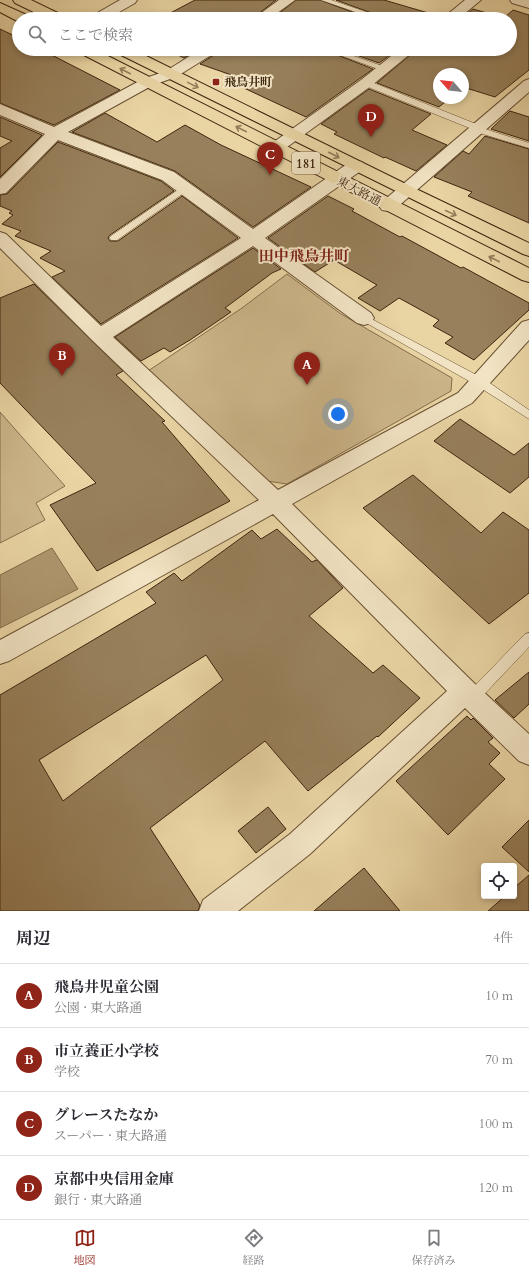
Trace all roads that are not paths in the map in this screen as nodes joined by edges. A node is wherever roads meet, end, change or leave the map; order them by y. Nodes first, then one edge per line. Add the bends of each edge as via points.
1 (20, 0) edge
2 (130, 0) edge
3 (288, 0) edge
4 (324, 0) edge
5 (474, 0) edge
6 (517, 0) edge
7 (529, 4) edge
8 (0, 7) edge
9 (45, 12) edge
10 (109, 12) edge
11 (272, 12) edge
12 (361, 12) edge
13 (458, 12) edge
14 (12, 13) edge
15 (97, 56) edge
16 (134, 56) edge
17 (200, 56) edge
18 (348, 56) edge
19 (400, 56) edge
20 (384, 68) junction
21 (171, 74) junction
22 (148, 82) junction
23 (366, 83) junction
24 (529, 84) edge
25 (0, 109) edge
26 (477, 129) junction
27 (55, 133) junction
28 (295, 135) junction
29 (529, 146) edge
30 (277, 147) junction
31 (356, 166) junction
32 (336, 179) junction
33 (0, 188) edge
34 (184, 188) junction
35 (406, 191) junction
36 (388, 206) junction
37 (0, 238) edge
38 (114, 238) dead end
39 (253, 238) junction
40 (529, 250) edge
41 (529, 276) edge
42 (364, 318) joint
43 (529, 327) edge
44 (100, 336) junction
45 (480, 382) junction
46 (529, 415) edge
47 (277, 502) junction
48 (529, 638) edge
49 (0, 653) edge
50 (468, 695) junction
51 (529, 752) edge
52 (214, 911) edge

1 - 9 main road
2 - 10 street
3 - 11 street
4 - 12 lane
5 - 13 street
6 - 7 street
8 - 14 main road
22 -> 15 main road, 東大路通 / 181
16 - 21 main road, 東大路通 / 181
17 - 21 street
18 - 20 lane
19 - 20 street
20 - 23 street
21 - 22 street
21 -> 28 main road, 東大路通 / 181
22 - 27 street
30 -> 22 main road, 東大路通 / 181
23 - 26 lane
23 - 28 street
24 - 26 street
25 - 27 street
26 - 29 lane
26 - 35 street
27 - 33 street
27 - 34 street via 168,176
28 - 30 street
28 -> 31 main road, 東大路通 / 181
30 - 32 main road, 東大路通 / 181
31 - 32 street
31 - 35 main road, 東大路通 / 181
32 - 36 main road, 東大路通 / 181
32 - 39 street
34 - 38 lane
34 - 39 street
35 - 36 street
35 -> 40 main road, 東大路通 / 181
41 -> 36 main road, 東大路通 / 181
37 - 44 street
39 - 42 street
39 - 44 street
42 - 45 lane
43 - 45 street
44 - 47 street
45 - 46 lane
45 - 47 street via 465,398
47 - 49 street
47 - 50 street
48 - 50 lane
50 - 51 street
50 - 52 street via 300,844

